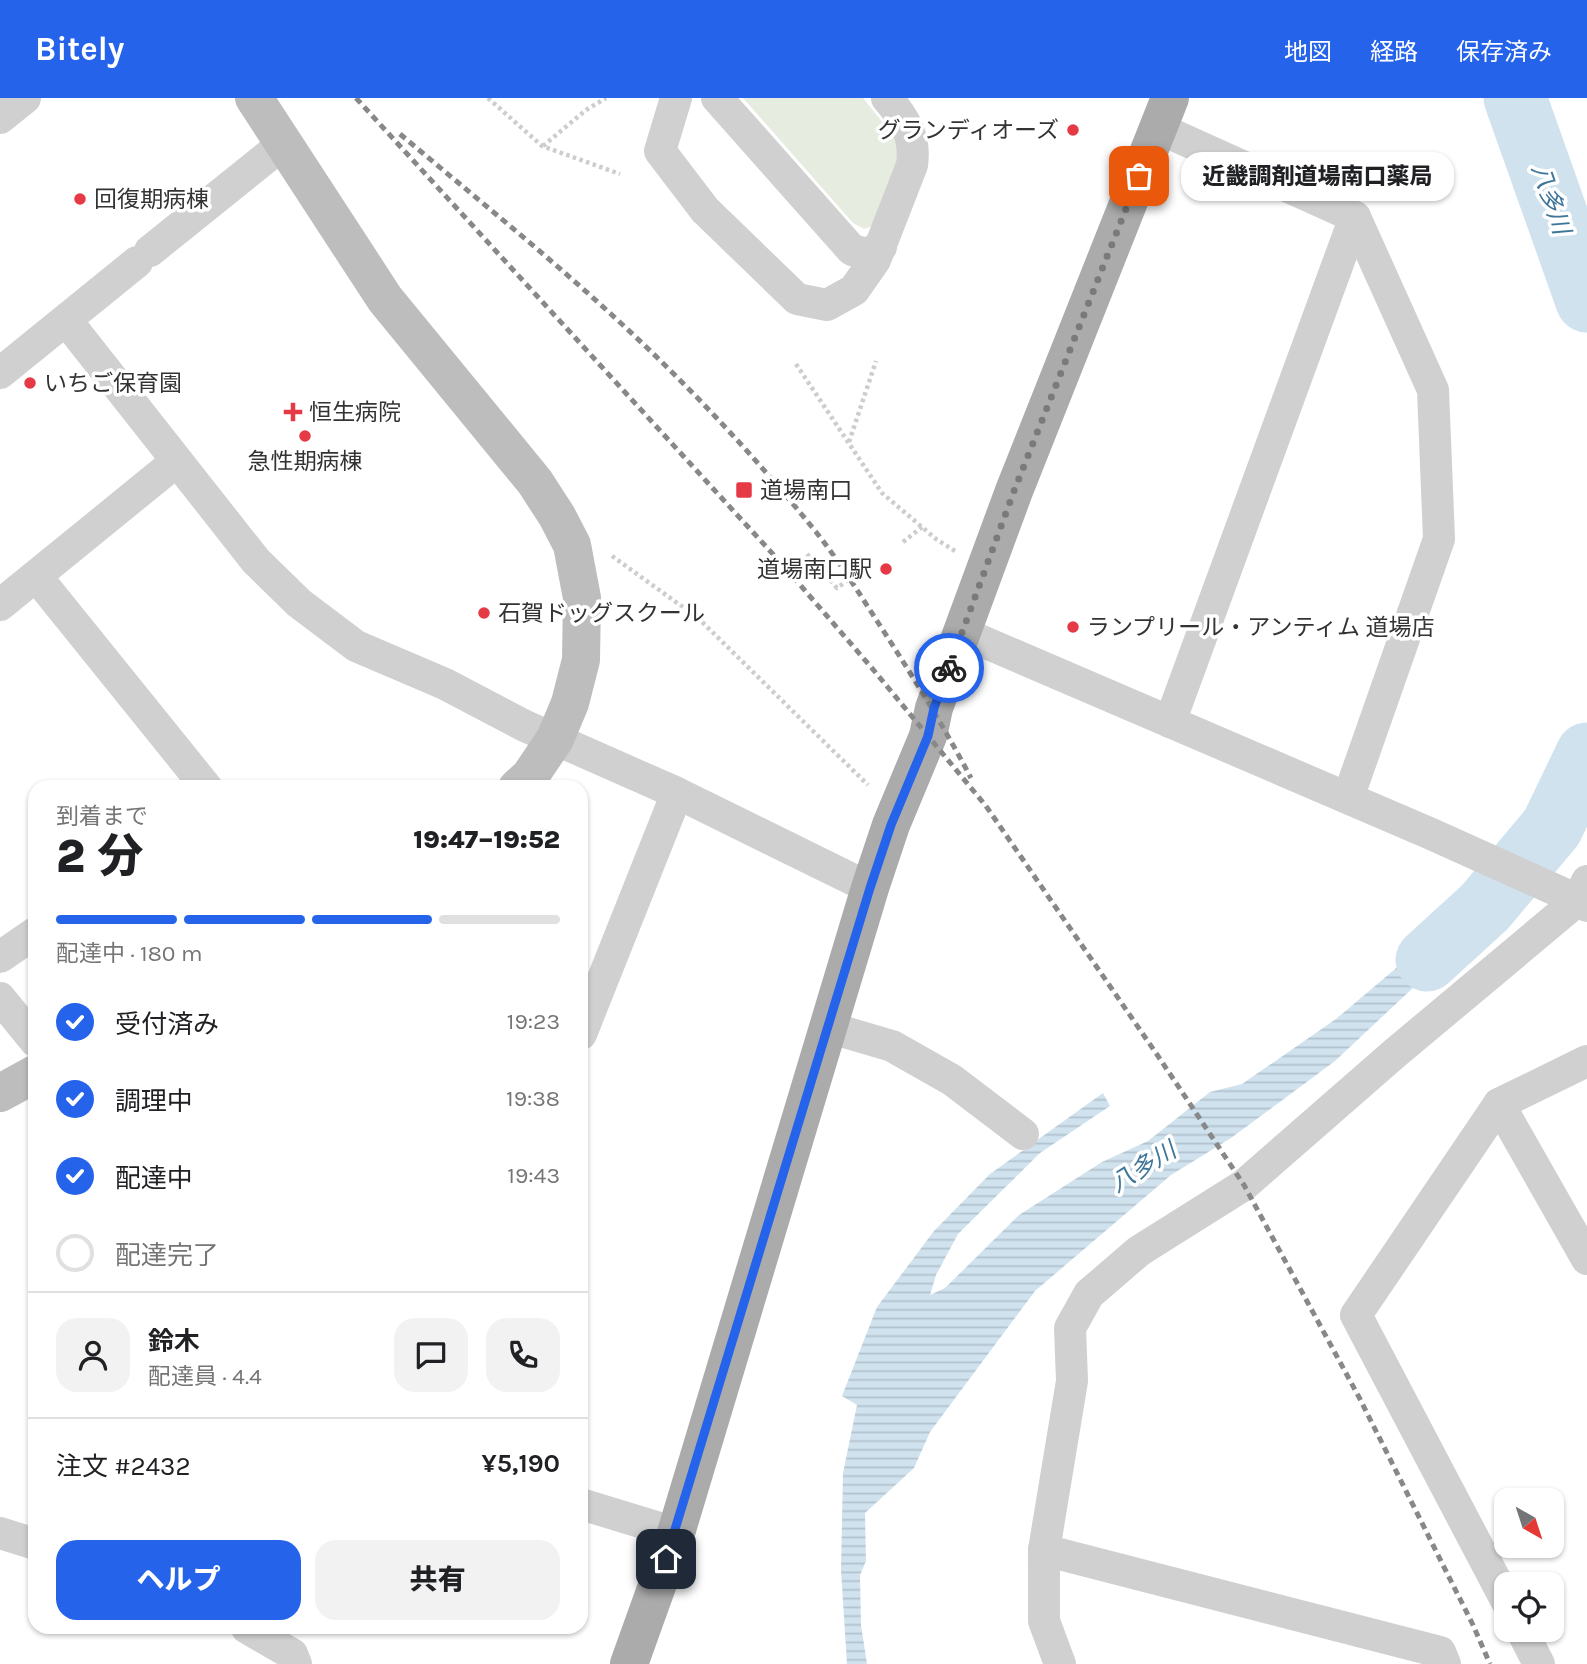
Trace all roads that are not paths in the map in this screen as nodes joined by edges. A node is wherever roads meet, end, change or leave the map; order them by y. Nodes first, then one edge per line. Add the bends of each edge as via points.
1 (25, 98) edge
2 (254, 98) edge
3 (676, 98) edge
4 (717, 98) edge
5 (887, 98) edge
6 (1164, 113) edge
7 (0, 118) edge
8 (283, 144) junction
9 (1355, 217) junction
10 (881, 247) junction
11 (66, 320) junction
12 (0, 373) edge
13 (177, 461) junction
14 (36, 576) junction
15 (0, 605) edge
16 (963, 633) junction
17 (1170, 722) junction
18 (555, 739) junction
19 (201, 780) edge
20 (526, 780) edge
21 (677, 793) junction
22 (1348, 798) junction
23 (870, 888) junction
24 (1576, 894) edge
25 (28, 938) edge
26 (0, 957) edge
27 (0, 999) edge
28 (588, 1016) edge
29 (827, 1027) junction
30 (28, 1033) edge
31 (1587, 1061) edge
32 (28, 1078) edge
33 (0, 1093) edge
34 (1499, 1104) junction
35 (1023, 1134) dead end
36 (1587, 1259) edge
37 (588, 1506) edge
38 (0, 1533) edge
39 (676, 1533) junction
40 (28, 1542) edge
41 (1044, 1550) junction
42 (1494, 1577) edge
43 (257, 1634) edge
44 (1528, 1642) edge
45 (296, 1664) edge
46 (629, 1664) edge
47 (1060, 1664) edge
48 (1445, 1664) edge
49 (1539, 1664) edge

1 - 7 street
2 - 8 street
3 - 10 street via 660,151 705,210 797,299 827,305 854,290
4 - 10 street via 852,250 866,254
5 - 10 street via 911,134 914,151
6 - 9 street
6 - 16 main road via 1014,491
8 - 11 street
8 - 18 street via 385,299 535,482 572,545 582,598 582,660
9 - 17 street
9 - 22 street via 1433,390 1439,539
11 - 12 street
11 - 13 street
13 - 14 street
13 - 18 street via 256,561 299,603 356,646
14 - 15 street
14 - 19 street
16 - 17 street
16 - 23 main road
17 - 22 street
18 - 20 street
18 - 21 street
21 - 23 street
21 - 28 street
22 - 24 street
23 - 29 main road
24 - 41 street via 1244,1185 1139,1251 1089,1294 1070,1328 1072,1381
25 - 26 street
27 - 30 street
29 - 35 street via 892,1046 952,1080
29 - 39 main road
31 - 34 street
32 - 33 street
34 - 36 street
34 - 42 street via 1356,1315
37 - 39 street
38 - 40 street
39 - 46 main road
41 - 47 street via 1044,1621
41 - 48 street via 1440,1652
43 - 45 street via 292,1654
44 - 49 street

